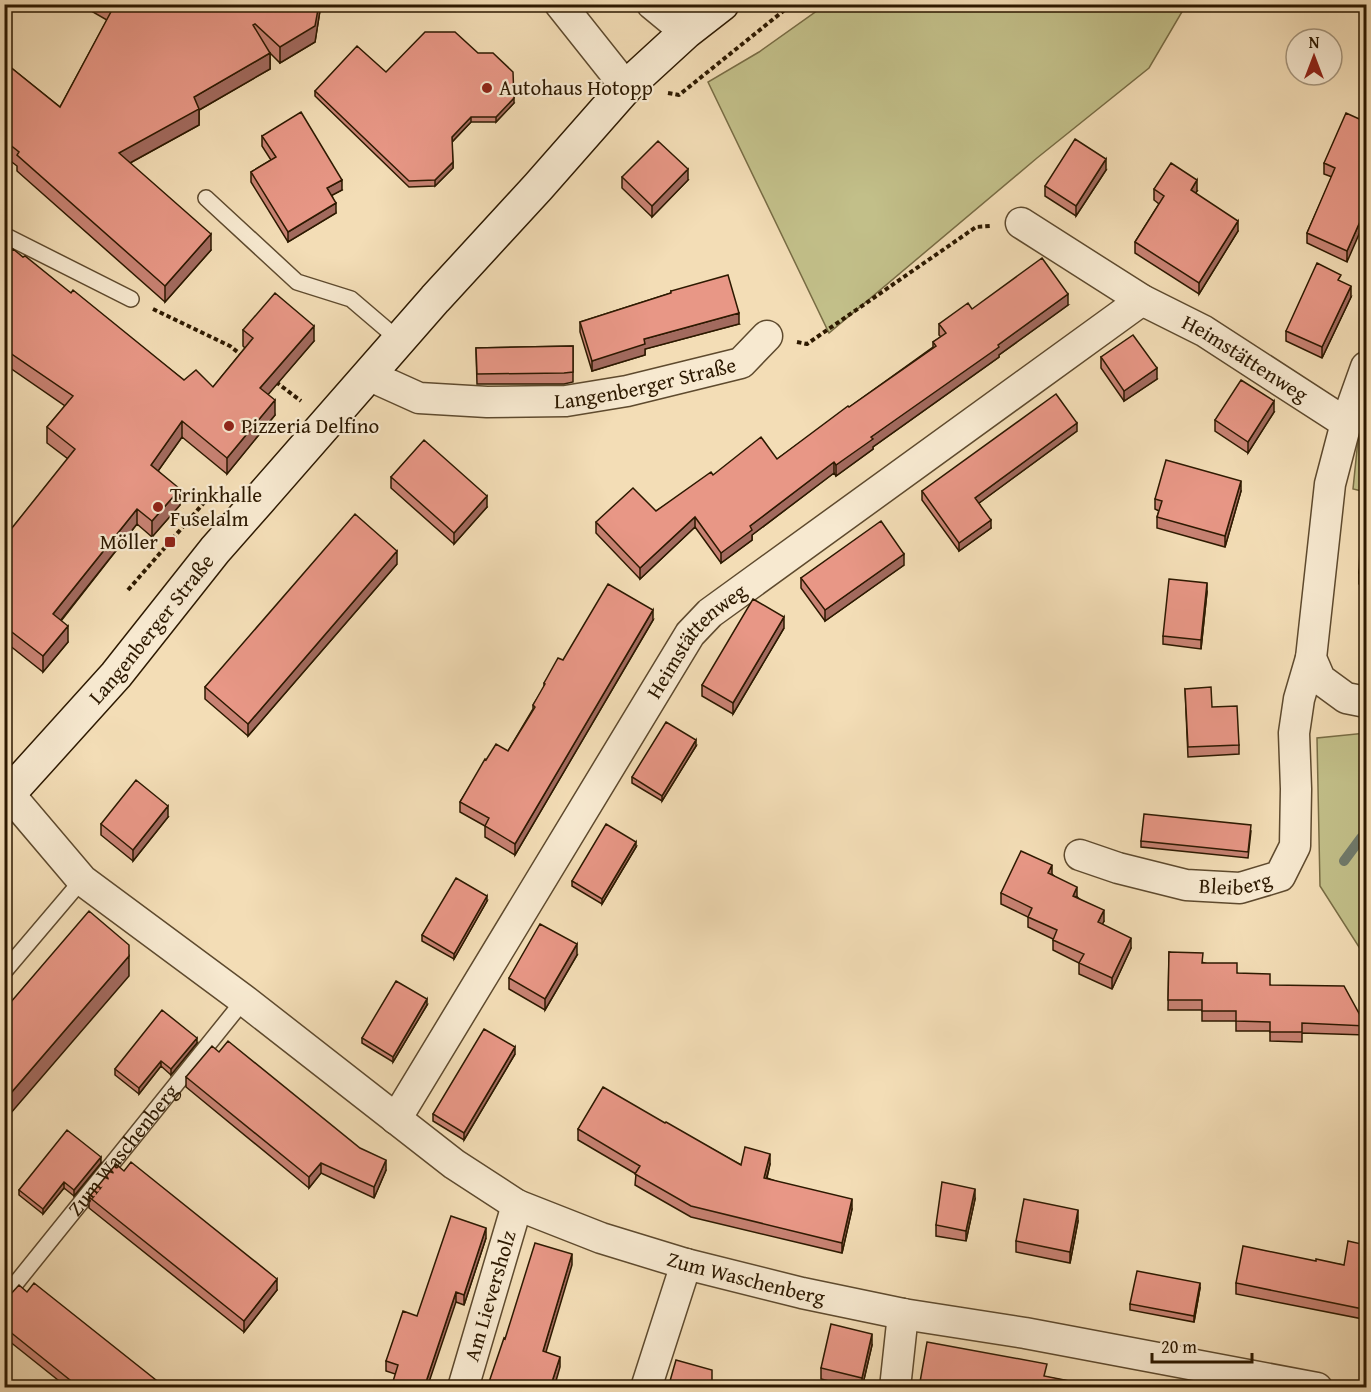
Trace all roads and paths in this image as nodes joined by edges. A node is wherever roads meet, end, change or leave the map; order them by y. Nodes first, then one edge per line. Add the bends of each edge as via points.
1 (560, 4) edge
2 (652, 4) edge
3 (722, 4) edge
4 (792, 4) edge
5 (686, 32) junction
6 (626, 87) junction
7 (206, 198) dead end
8 (1021, 224) joint
9 (4, 235) edge
10 (131, 298) joint
11 (1142, 300) junction
12 (767, 336) joint
13 (399, 340) junction
14 (248, 360) edge
15 (1366, 367) edge
16 (368, 375) junction
17 (274, 380) edge
18 (327, 422) junction
19 (1346, 423) junction
20 (208, 498) dead end
21 (128, 590) dead end
22 (1311, 658) junction
23 (1366, 702) edge
24 (7, 797) edge
25 (1080, 855) dead end
26 (82, 880) junction
27 (4, 972) edge
28 (244, 1000) junction
29 (396, 1119) junction
30 (517, 1205) junction
31 (686, 1264) junction
32 (4, 1298) edge
33 (903, 1314) junction
34 (463, 1388) edge
35 (646, 1388) edge
36 (895, 1388) edge
37 (1317, 1388) edge

1 - 6 street
2 - 5 street
3 - 5 main road, Langenberger Straße
4 - 6 path via 679,95
5 - 6 main road, Langenberger Straße
6 - 13 main road, Langenberger Straße
7 - 13 lane via 297,282 351,299
8 - 11 street, Heimstättenweg
8 - 12 path via 976,227 807,344
9 - 10 lane
10 - 14 path via 230,346
11 - 19 street, Heimstättenweg via 1204,331
11 - 29 street, Heimstättenweg via 710,613 690,634
12 - 16 street, Langenberger Straße via 741,363 627,391 567,401 419,398
13 - 16 main road, Langenberger Straße
15 - 19 street, Bleiberg
16 - 18 main road, Langenberger Straße
17 - 18 path
18 - 24 main road, Langenberger Straße via 216,550 116,675
19 - 22 street, Bleiberg via 1330,484
20 - 21 path
22 - 23 street via 1320,679 1346,698
22 - 25 street, Bleiberg via 1294,733 1295,846 1280,876 1240,888 1186,885
24 - 26 street, Zum Waschenberg
26 - 27 lane
26 - 28 street, Zum Waschenberg
28 - 29 street, Zum Waschenberg
28 - 32 lane, Zum Waschenberg
29 - 30 street, Zum Waschenberg via 454,1164
30 - 31 street, Zum Waschenberg via 601,1238
30 - 34 street, Am Lieversholz
31 - 33 street, Zum Waschenberg
31 - 35 street
33 - 36 street
33 - 37 street, Zum Waschenberg

